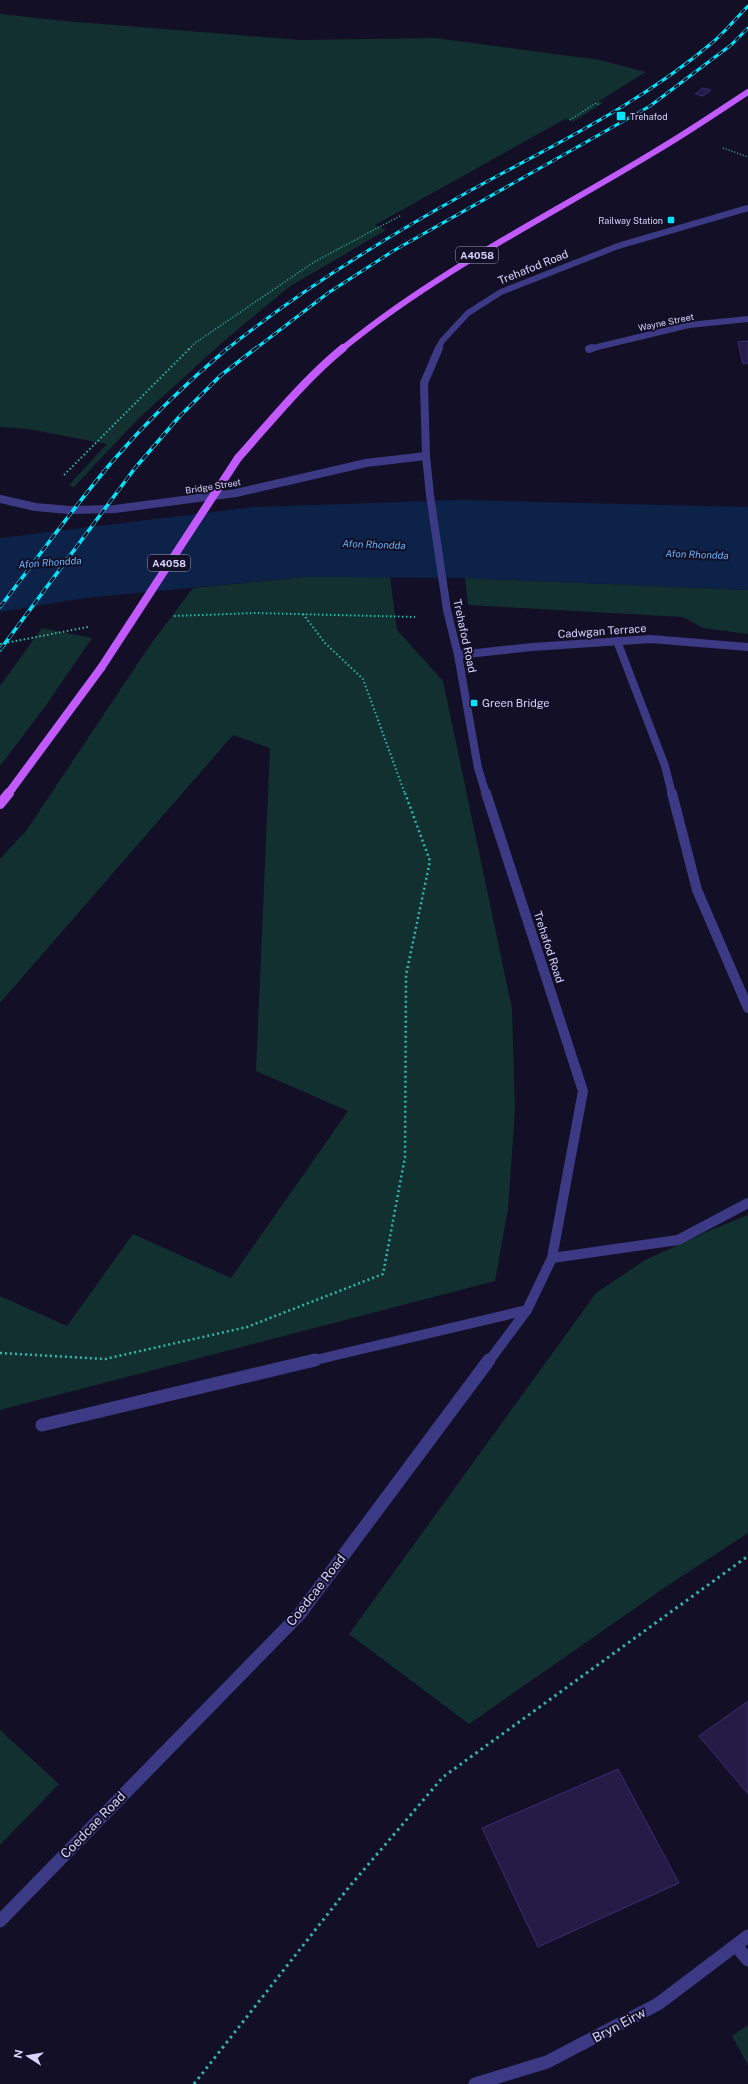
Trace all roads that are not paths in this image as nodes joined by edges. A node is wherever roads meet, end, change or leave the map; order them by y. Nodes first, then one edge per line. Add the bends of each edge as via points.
1 (748, 92) edge
2 (748, 208) edge
3 (748, 319) edge
4 (588, 349) dead end
5 (426, 456) junction
6 (0, 499) edge
7 (617, 641) junction
8 (748, 647) edge
9 (458, 655) junction
10 (0, 804) edge
11 (748, 1008) edge
12 (748, 1203) edge
13 (552, 1258) junction
14 (527, 1310) junction
15 (42, 1425) dead end
16 (0, 1920) edge
17 (748, 1936) edge
18 (736, 1946) junction
19 (748, 1960) edge
20 (475, 2084) edge

1 - 10 main road, A4058, bridge via 652,154 468,260 379,319 323,366 238,458 101,668
2 - 5 street, Trehafod Road via 618,246 501,292 468,313 442,341 424,383
3 - 4 street, Wayne Street via 689,325
5 - 6 street, Bridge Street via 366,463 236,493 115,509 69,510
5 - 9 street, Trehafod Road via 448,614
7 - 8 street, Cadwgan Terrace via 651,639
7 - 9 street, Cadwgan Terrace
7 - 11 street via 665,766 697,890
9 - 13 street, Trehafod Road via 478,768 583,1091
12 - 13 street via 678,1240
13 - 14 street, Coedcae Road
14 - 15 street
14 - 16 street, Coedcae Road via 299,1616
17 - 18 street, Bryn Eirw
18 - 19 street
18 - 20 street, Bryn Eirw via 658,2004 547,2062

